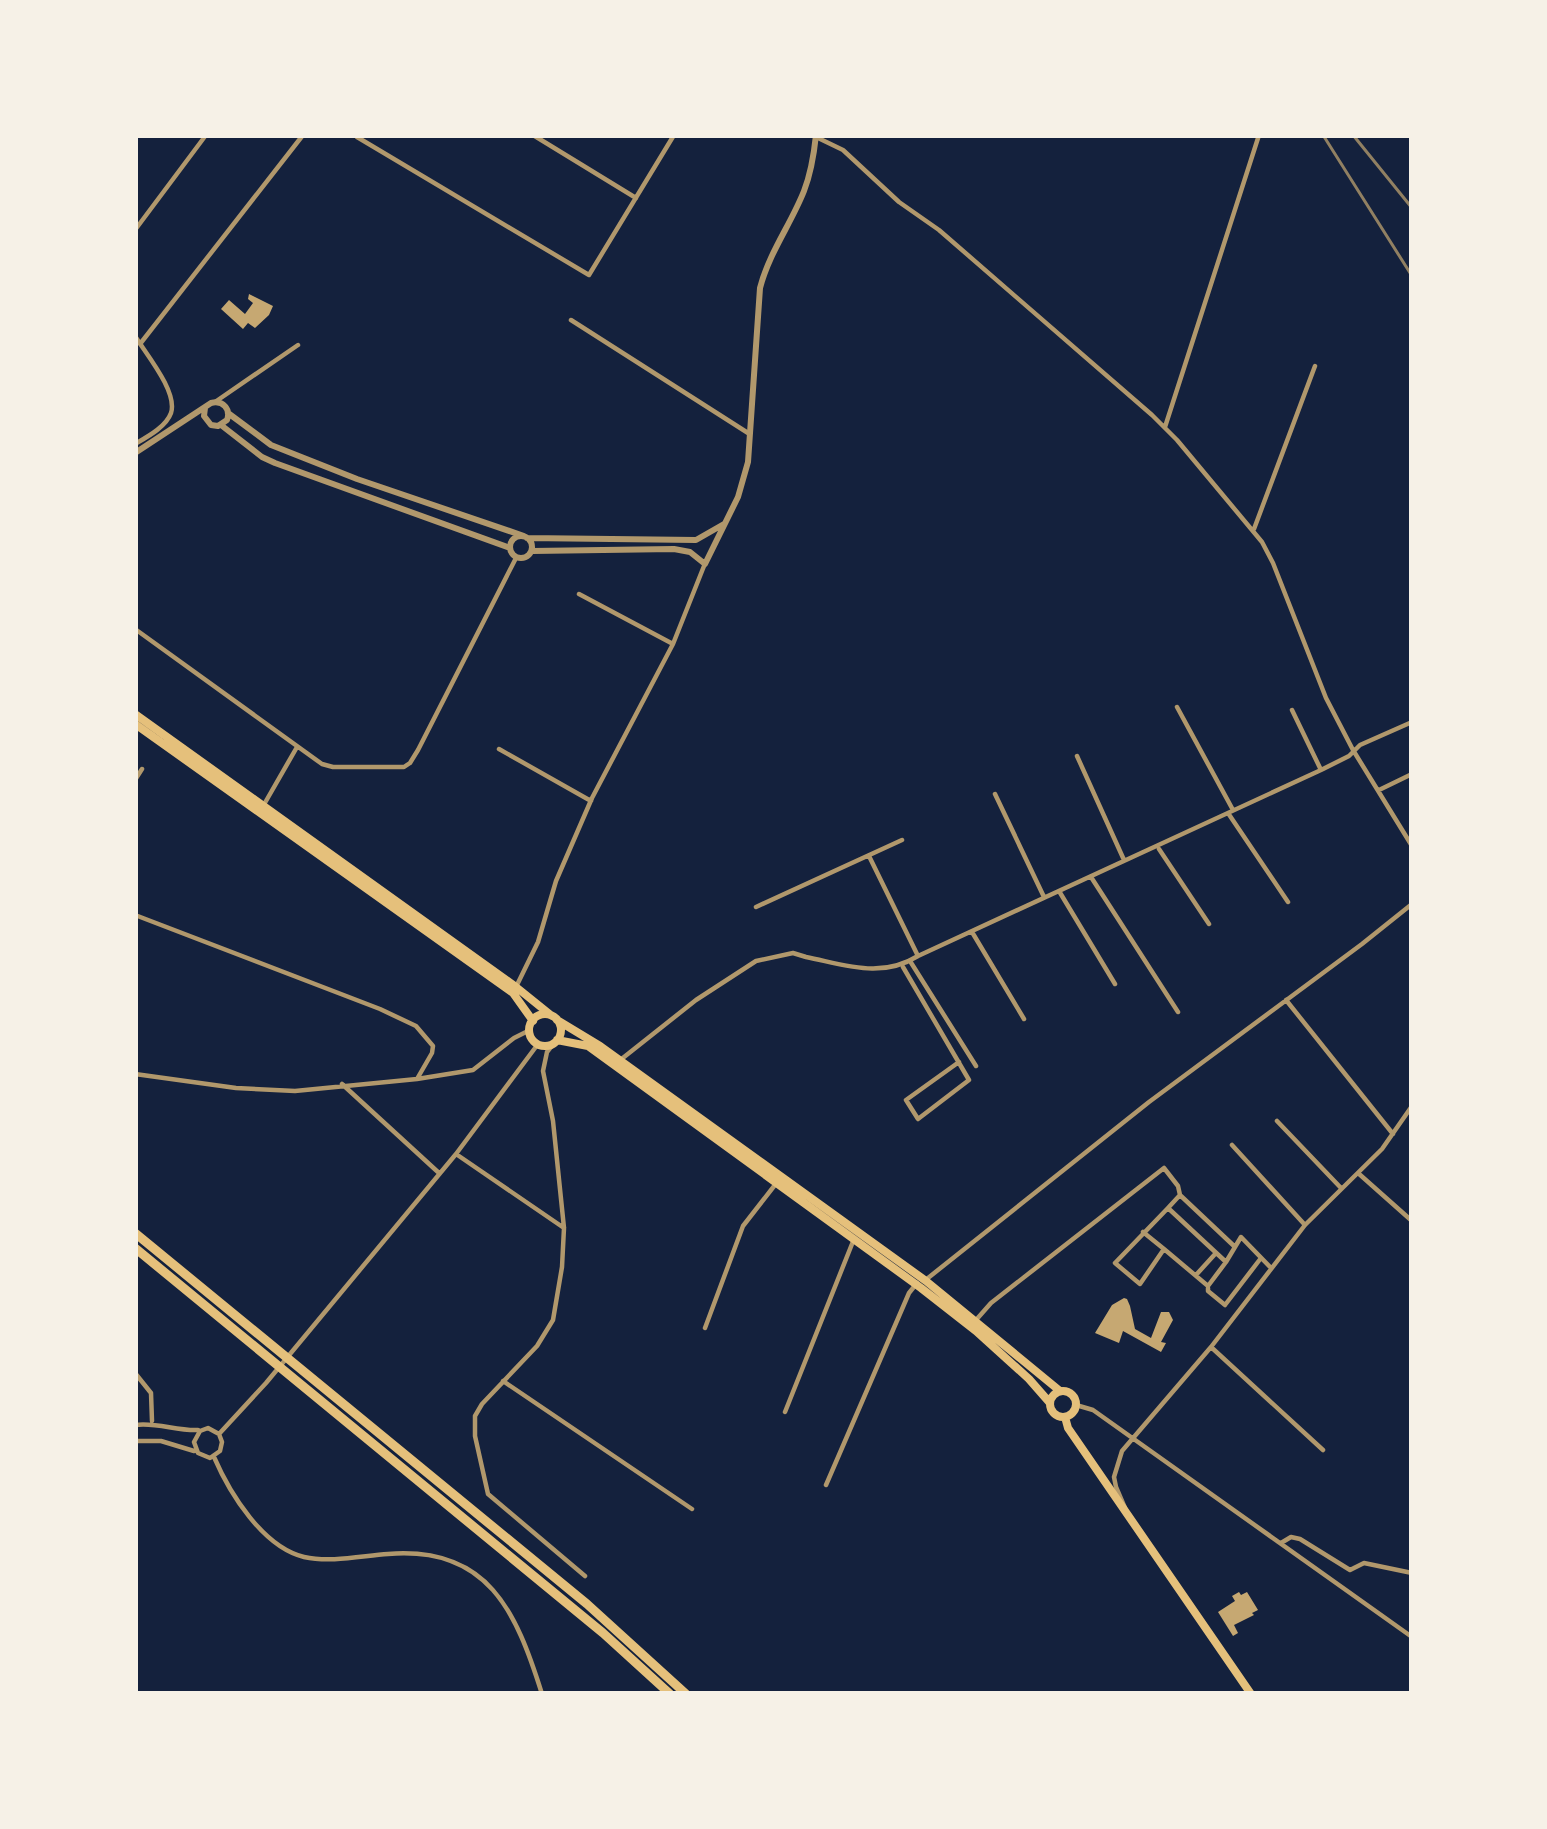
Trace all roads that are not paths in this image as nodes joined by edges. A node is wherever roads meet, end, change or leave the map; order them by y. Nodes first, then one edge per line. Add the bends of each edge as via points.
1 (206, 135) edge
2 (303, 135) edge
3 (533, 135) edge
4 (674, 135) edge
5 (1259, 135) edge
6 (816, 136) edge
7 (356, 137) edge
8 (636, 198) junction
9 (135, 230) edge
10 (571, 320) dead end
11 (137, 340) edge
12 (298, 345) dead end
13 (1316, 366) dead end
14 (215, 402) junction
15 (206, 408) junction
16 (228, 413) junction
17 (185, 420) junction
18 (206, 420) junction
19 (221, 425) junction
20 (1165, 427) junction
21 (752, 435) junction
22 (135, 444) edge
23 (135, 453) edge
24 (728, 522) junction
25 (1253, 530) junction
26 (525, 537) junction
27 (510, 548) junction
28 (532, 551) junction
29 (516, 558) junction
30 (705, 564) junction
31 (579, 594) dead end
32 (135, 629) edge
33 (673, 644) junction
34 (1177, 707) dead end
35 (1292, 710) dead end
36 (135, 714) edge
37 (1412, 722) edge
38 (135, 724) edge
39 (297, 747) junction
40 (499, 749) dead end
41 (1353, 750) junction
42 (1077, 756) dead end
43 (142, 769) dead end
44 (1321, 770) junction
45 (1412, 774) edge
46 (135, 780) edge
47 (1379, 790) junction
48 (995, 794) dead end
49 (591, 801) junction
50 (261, 809) junction
51 (1231, 812) junction
52 (902, 840) dead end
53 (1412, 845) edge
54 (1157, 847) junction
55 (869, 856) junction
56 (1125, 861) junction
57 (1090, 877) junction
58 (1059, 892) junction
59 (1045, 898) junction
60 (1288, 902) dead end
61 (1412, 904) edge
62 (756, 907) dead end
63 (135, 915) edge
64 (1209, 924) dead end
65 (972, 932) junction
66 (918, 956) junction
67 (910, 961) junction
68 (902, 966) junction
69 (1115, 984) dead end
70 (515, 990) junction
71 (1286, 1000) junction
72 (1178, 1012) dead end
73 (554, 1018) junction
74 (1024, 1019) dead end
75 (531, 1026) junction
76 (556, 1042) junction
77 (538, 1044) junction
78 (958, 1062) junction
79 (617, 1063) junction
80 (976, 1066) dead end
81 (135, 1074) edge
82 (417, 1078) junction
83 (342, 1084) junction
84 (1412, 1109) edge
85 (1277, 1121) dead end
86 (1394, 1134) junction
87 (1232, 1145) dead end
88 (456, 1154) junction
89 (439, 1172) junction
90 (1357, 1173) junction
91 (779, 1180) junction
92 (1341, 1189) junction
93 (1180, 1195) junction
94 (1168, 1208) junction
95 (1412, 1221) edge
96 (1305, 1225) junction
97 (564, 1228) junction
98 (1143, 1232) junction
99 (135, 1233) edge
100 (855, 1237) junction
101 (1234, 1246) junction
102 (135, 1248) edge
103 (1164, 1249) junction
104 (1216, 1252) junction
105 (1261, 1258) junction
106 (1226, 1262) junction
107 (1271, 1268) junction
108 (1196, 1275) junction
109 (920, 1283) junction
110 (1208, 1286) junction
111 (975, 1322) junction
112 (706, 1328) dead end
113 (1211, 1347) junction
114 (135, 1373) edge
115 (503, 1381) junction
116 (1060, 1391) junction
117 (1050, 1403) junction
118 (1076, 1405) junction
119 (785, 1412) dead end
120 (1065, 1417) junction
121 (152, 1423) junction
122 (135, 1425) edge
123 (203, 1429) junction
124 (219, 1434) junction
125 (1132, 1439) junction
126 (135, 1441) edge
127 (1322, 1450) dead end
128 (198, 1454) junction
129 (214, 1456) junction
130 (826, 1486) dead end
131 (692, 1509) dead end
132 (1127, 1513) junction
133 (1281, 1543) junction
134 (1412, 1573) edge
135 (585, 1576) dead end
136 (1412, 1637) edge
137 (542, 1694) edge
138 (670, 1694) edge
139 (686, 1694) edge
140 (1251, 1694) edge

1 - 9 street
2 - 11 street
3 - 8 street
4 - 8 street
5 - 20 street
6 - 20 street via 939,230
6 - 21 street via 805,189 760,288
7 - 8 street via 590,275
10 - 21 street
11 - 22 street via 172,397 163,425
12 - 14 street
13 - 25 street
14 - 15 street
14 - 16 street
15 - 17 street
15 - 18 street
16 - 19 street
16 - 26 street via 271,445
17 - 18 street
17 - 23 street
18 - 19 street
19 - 27 street via 275,464
20 - 25 street
21 - 24 street
24 - 26 street via 696,540
24 - 30 street
25 - 41 street
26 - 27 street
26 - 28 street
27 - 29 street
28 - 29 street
28 - 30 street via 674,550
29 - 39 street via 410,764 333,767
30 - 33 street
31 - 33 street
32 - 39 street
33 - 49 street
34 - 51 street
35 - 44 street
36 - 50 main road
37 - 41 street
38 - 50 main road
39 - 50 street
40 - 49 street
41 - 44 street
41 - 47 street
42 - 56 street
43 - 46 street
44 - 51 street
45 - 47 street
47 - 53 street
48 - 59 street
49 - 70 street
50 - 70 main road
51 - 54 street
51 - 60 street
52 - 55 street
54 - 56 street
54 - 64 street
55 - 62 street
55 - 66 street
56 - 57 street
57 - 58 street
57 - 72 street
58 - 59 street
58 - 69 street
59 - 65 street
61 - 71 street
63 - 82 street via 416,1026 434,1046
65 - 66 street
65 - 74 street
66 - 67 street
67 - 68 street
67 - 80 street
68 - 78 street
68 - 79 street via 869,970 799,953 763,958
70 - 73 main road
70 - 75 main road
71 - 86 street
71 - 109 street
73 - 75 main road via 542,1015
73 - 76 main road
73 - 79 main road
75 - 77 main road
75 - 82 street via 473,1070
76 - 77 main road
76 - 79 main road via 588,1046
76 - 97 street via 543,1071
77 - 88 street
78 - 78 street via 906,1100 918,1119 969,1080
79 - 91 main road
81 - 83 street via 295,1091
82 - 83 street
83 - 89 street
84 - 86 street
85 - 92 street
86 - 90 street
87 - 96 street
88 - 89 street
88 - 97 street
89 - 124 street
90 - 92 street
90 - 95 street
91 - 100 main road
91 - 112 street via 743,1226
92 - 96 street
93 - 94 street
93 - 101 street
93 - 111 street via 1165,1168
94 - 98 street
94 - 104 street
96 - 107 street
97 - 115 street via 553,1320
98 - 103 street
98 - 103 street via 1115,1263 1140,1284
99 - 139 highway
100 - 109 main road
100 - 119 street
101 - 105 street via 1241,1237
101 - 106 street
102 - 138 highway
103 - 108 street
104 - 106 street
104 - 108 street
105 - 107 street
105 - 110 street via 1225,1305
106 - 110 street
107 - 113 street
108 - 110 street
109 - 111 main road
109 - 117 main road
109 - 130 street
111 - 116 main road
113 - 125 street
113 - 127 street
114 - 121 street via 151,1394
115 - 131 street
115 - 135 street via 476,1415 488,1494
116 - 117 main road
116 - 118 main road
117 - 120 main road
118 - 120 main road
118 - 125 street
120 - 132 main road
121 - 122 street
121 - 123 street
123 - 124 street
123 - 128 street via 194,1442
124 - 129 street
125 - 132 street via 1114,1477
125 - 133 street
126 - 128 street
128 - 129 street
129 - 137 street via 232,1493 281,1548 322,1559 416,1552 480,1576 519,1626
132 - 140 main road
133 - 134 street via 1300,1539 1350,1570 1364,1563
133 - 136 street

